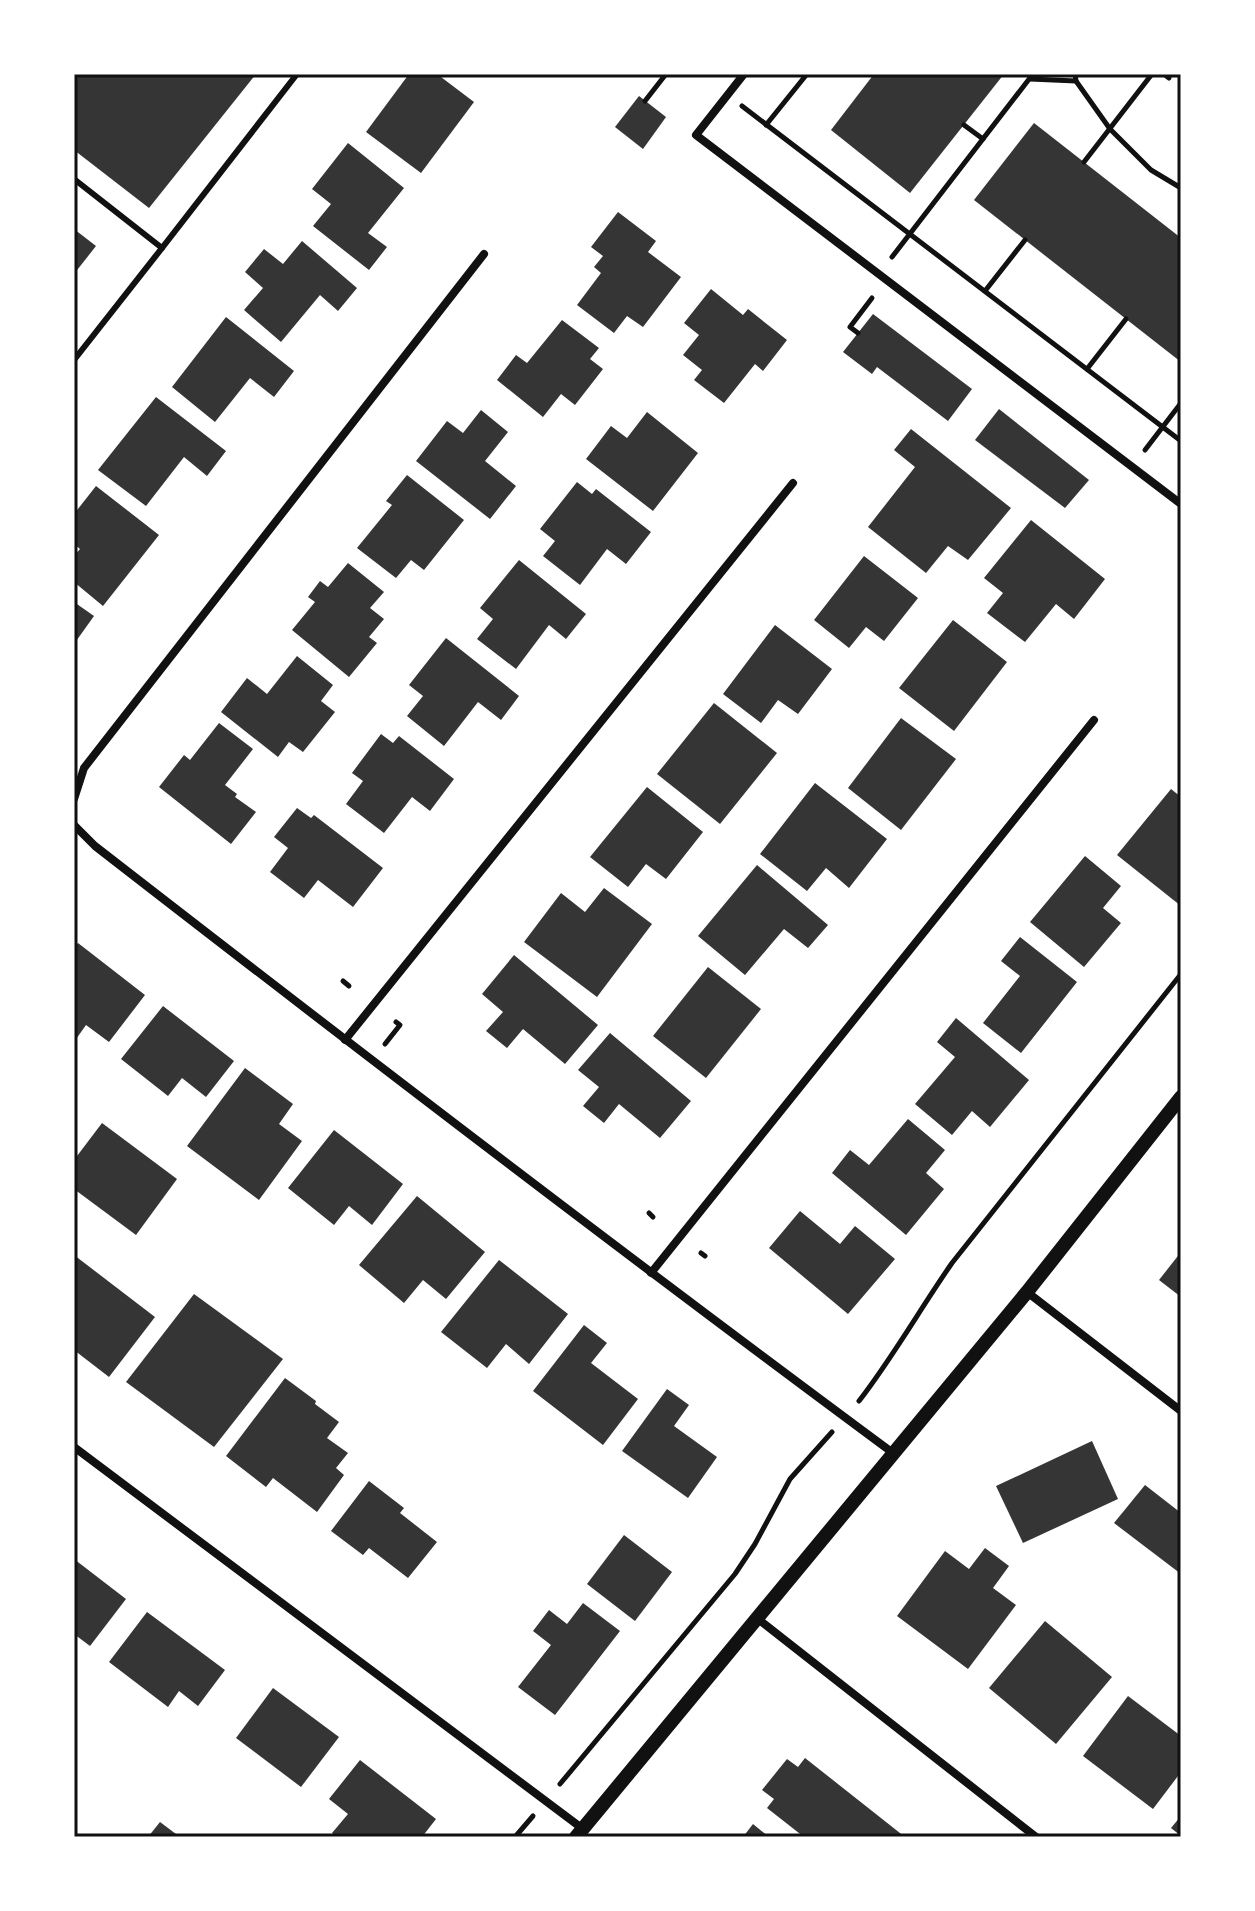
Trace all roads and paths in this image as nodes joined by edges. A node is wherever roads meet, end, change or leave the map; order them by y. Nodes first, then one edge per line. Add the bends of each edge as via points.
1 (297, 74) edge
2 (666, 74) edge
3 (744, 74) edge
4 (807, 74) edge
5 (1152, 74) edge
6 (1031, 77) edge
7 (1076, 78) edge
8 (645, 101) dead end
9 (742, 105) dead end
10 (766, 125) junction
11 (964, 125) dead end
12 (1110, 129) junction
13 (983, 139) junction
14 (1084, 162) dead end
15 (74, 179) edge
16 (1181, 188) edge
17 (909, 234) junction
18 (1025, 240) dead end
19 (162, 248) junction
20 (484, 254) dead end
21 (889, 261) dead end
22 (985, 291) junction
23 (872, 298) dead end
24 (1126, 319) dead end
25 (858, 333) dead end
26 (74, 360) edge
27 (1087, 369) junction
28 (1181, 403) edge
29 (1162, 427) junction
30 (1181, 441) edge
31 (1143, 452) dead end
32 (793, 483) dead end
33 (1181, 504) edge
34 (1094, 720) dead end
35 (74, 799) edge
36 (74, 825) edge
37 (1181, 974) edge
38 (343, 981) dead end
39 (349, 986) dead end
40 (345, 1040) junction
41 (1181, 1097) edge
42 (651, 1273) junction
43 (1027, 1292) junction
44 (860, 1399) dead end
45 (1181, 1411) edge
46 (828, 1437) dead end
47 (74, 1447) edge
48 (893, 1453) junction
49 (758, 1619) junction
50 (563, 1780) dead end
51 (527, 1823) dead end
52 (580, 1833) edge
53 (515, 1837) edge
54 (1036, 1837) edge

1 - 19 lane
2 - 8 path
3 - 33 street via 696,135
4 - 10 path
5 - 12 path
6 - 7 path
6 - 13 path
7 - 12 path
9 - 10 path
10 - 17 path
11 - 13 path
12 - 14 path
12 - 16 path via 1151,170
13 - 17 path
15 - 19 lane
17 - 21 path
17 - 22 path
18 - 22 path
19 - 26 lane
20 - 35 street via 84,768
22 - 27 path
23 - 25 path via 850,327
24 - 27 path
27 - 29 path
28 - 29 path
29 - 30 path
29 - 31 path
32 - 40 street
34 - 42 street
36 - 40 street
37 - 44 path via 952,1263
38 - 39 path
40 - 42 street
41 - 43 street
42 - 48 street
43 - 45 street
43 - 48 street
46 - 50 path via 790,1479 735,1574
47 - 52 street
48 - 49 street
49 - 52 street
49 - 54 street
51 - 53 path

